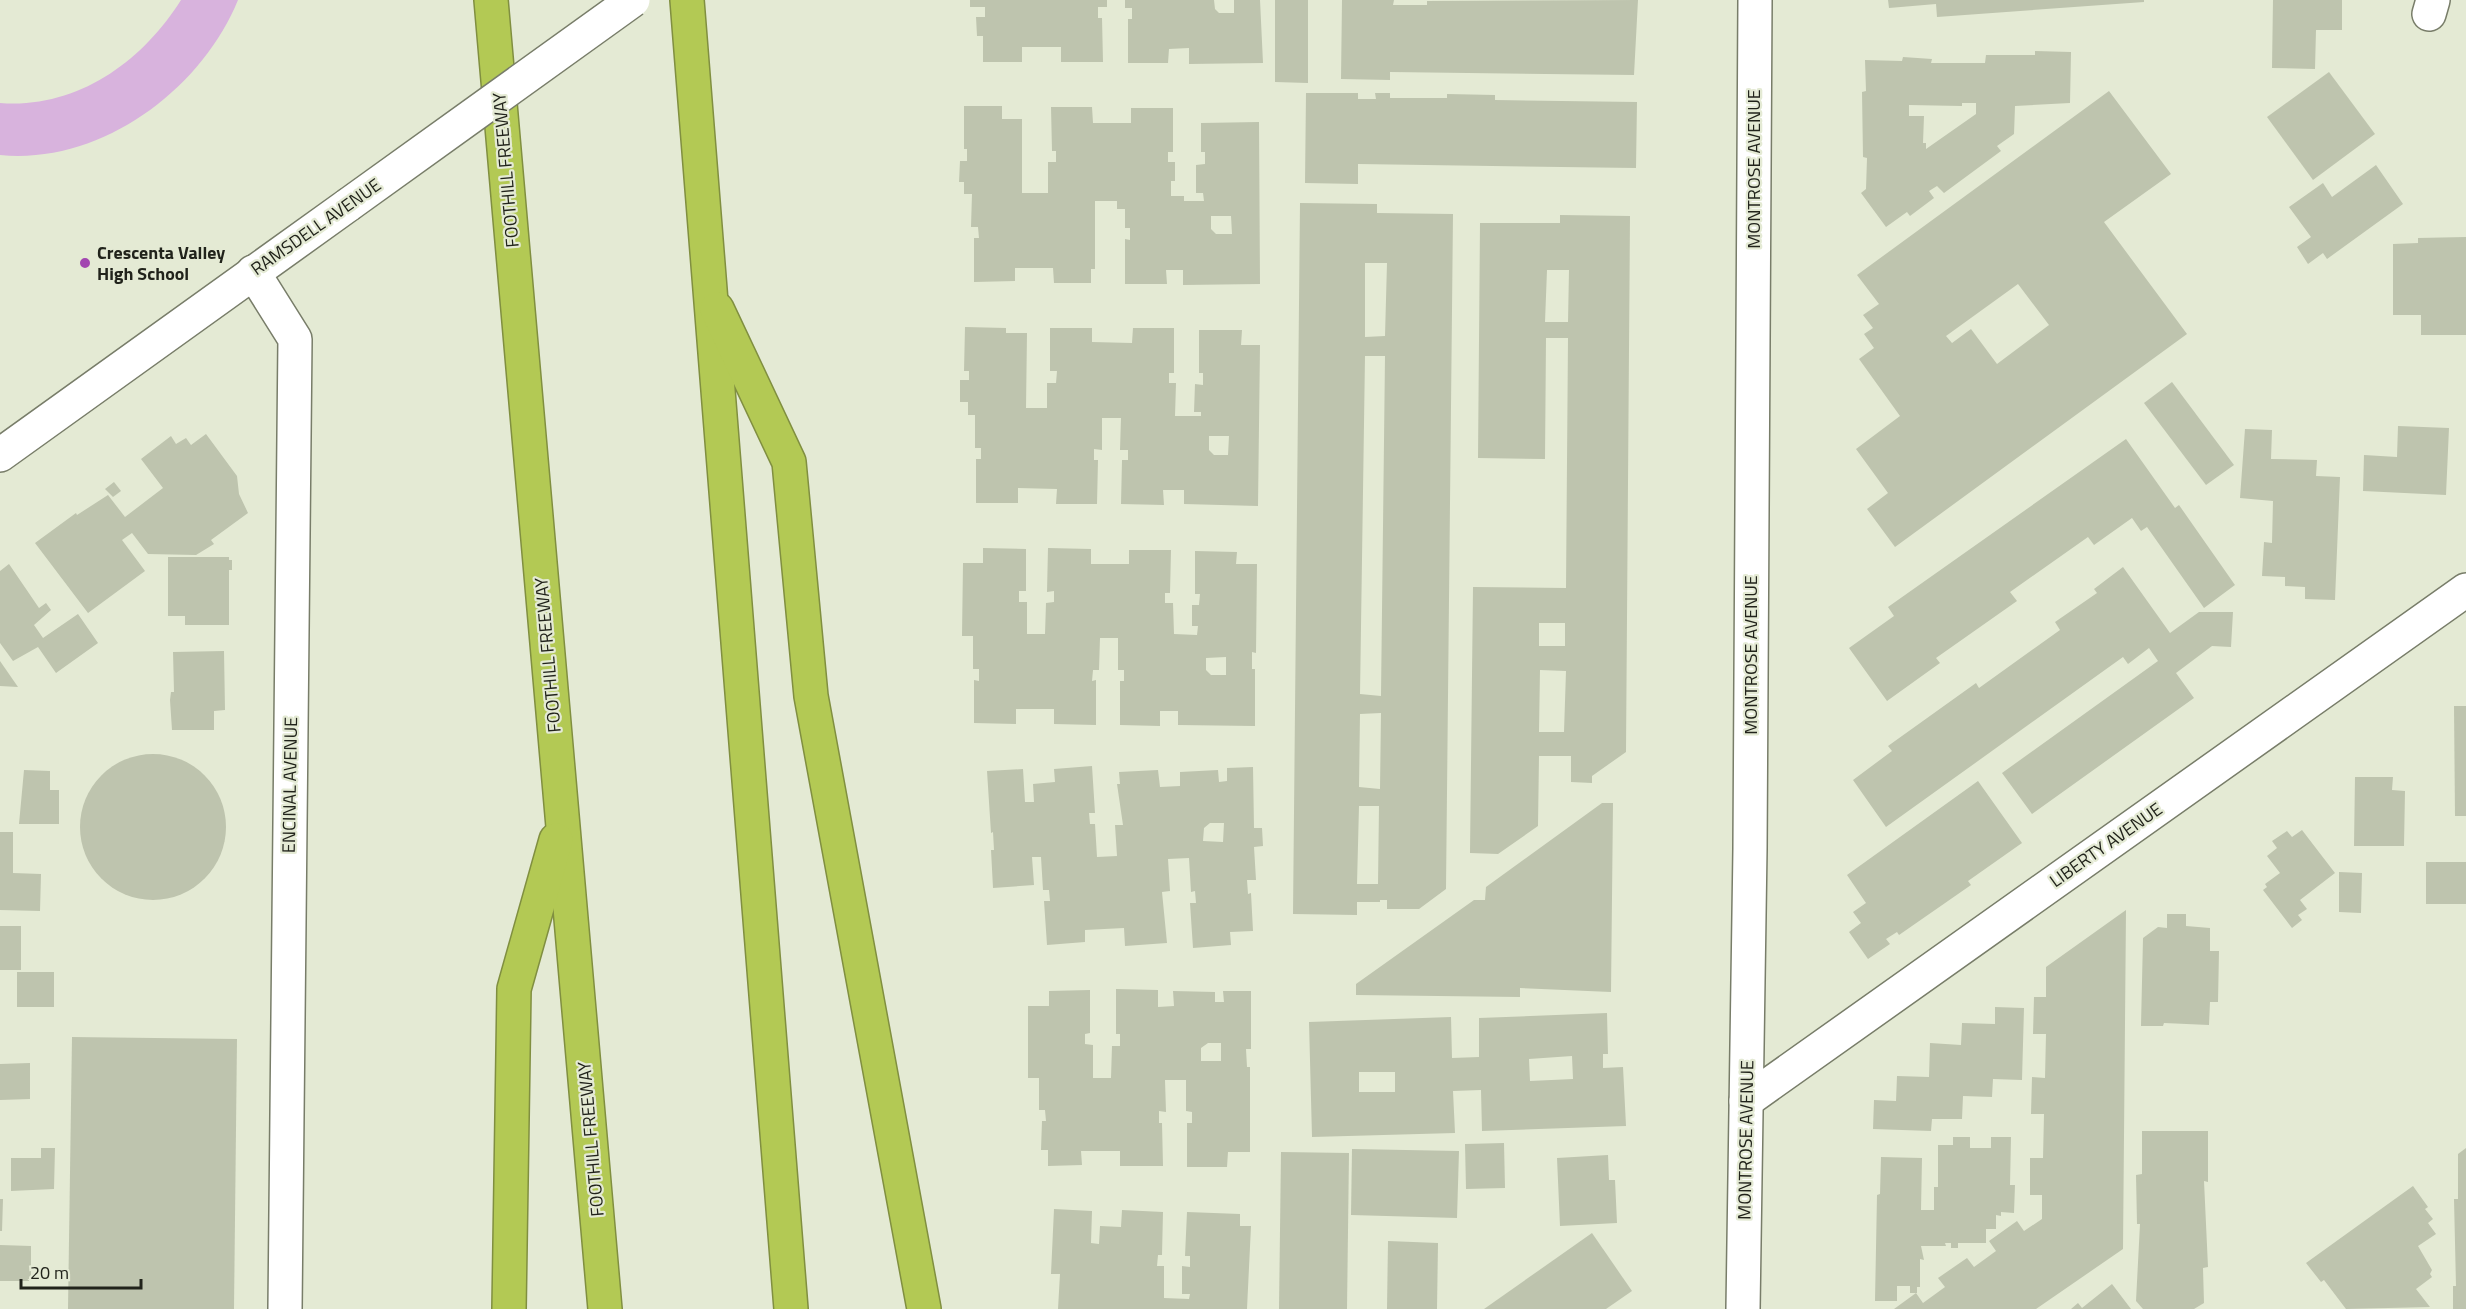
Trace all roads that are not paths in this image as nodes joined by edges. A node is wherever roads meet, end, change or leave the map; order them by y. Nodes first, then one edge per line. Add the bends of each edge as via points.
1 (491, 0) edge
2 (633, 0) edge
3 (687, 0) edge
4 (1755, 0) edge
5 (253, 272) junction
6 (708, 290) junction
7 (0, 454) edge
8 (2466, 590) edge
9 (562, 821) junction
10 (1746, 1101) junction
11 (285, 1309) edge
12 (509, 1309) edge
13 (606, 1309) edge
14 (791, 1309) edge
15 (924, 1309) edge
16 (1743, 1309) edge

1 - 9 highway, FOOTHILL FREEWAY
2 - 5 street, RAMSDELL AVENUE, bridge
3 - 6 highway
4 - 10 street, MONTROSE AVENUE
5 - 7 street, RAMSDELL AVENUE
5 - 11 street, ENCINAL AVENUE via 295,339
6 - 14 highway
6 - 15 highway via 789,462 811,696
8 - 10 street, LIBERTY AVENUE
9 - 12 highway via 514,989
9 - 13 highway, FOOTHILL FREEWAY
10 - 16 street, MONTROSE AVENUE

